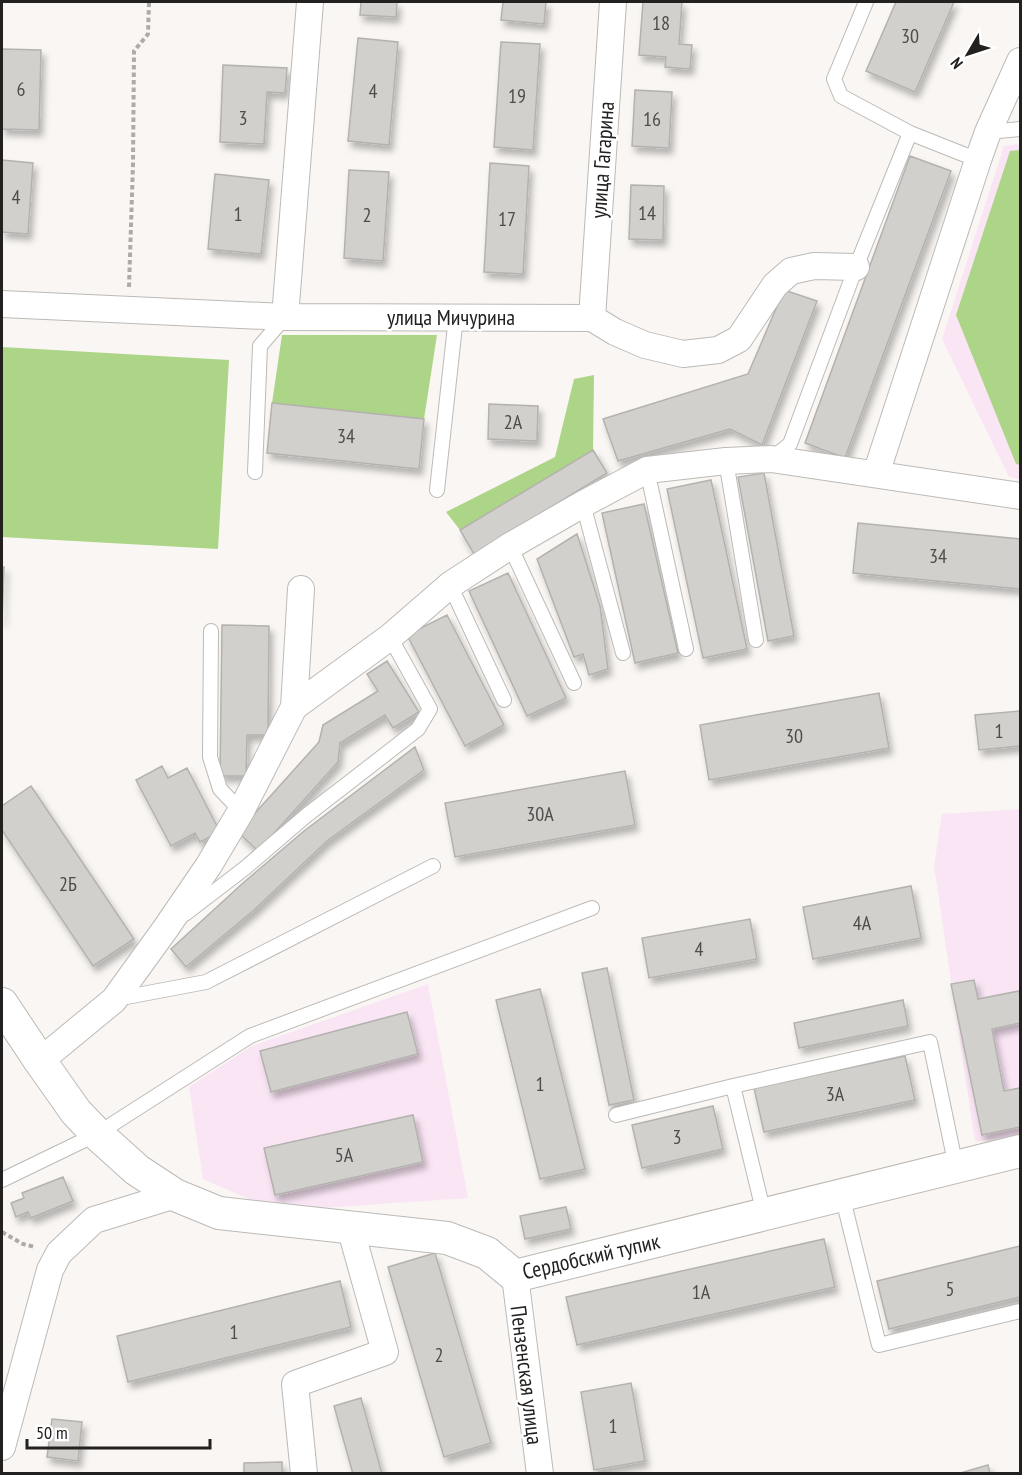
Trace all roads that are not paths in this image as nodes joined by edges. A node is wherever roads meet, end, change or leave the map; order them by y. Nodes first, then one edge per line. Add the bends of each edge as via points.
1 (310, 2) edge
2 (613, 2) edge
3 (866, 2) edge
4 (1020, 61) edge
5 (1020, 129) edge
6 (988, 132) junction
7 (910, 133) junction
8 (978, 160) junction
9 (856, 267) junction
10 (2, 304) edge
11 (285, 317) junction
12 (456, 317) junction
13 (591, 318) junction
14 (771, 459) junction
15 (726, 461) junction
16 (647, 470) junction
17 (255, 472) dead end
18 (876, 474) junction
19 (437, 490) dead end
20 (1020, 496) edge
21 (583, 504) junction
22 (510, 546) junction
23 (450, 585) junction
24 (301, 589) dead end
25 (211, 631) dead end
26 (390, 637) junction
27 (756, 640) dead end
28 (686, 649) dead end
29 (623, 653) dead end
30 (574, 683) dead end
31 (504, 700) dead end
32 (294, 706) junction
33 (241, 811) junction
34 (433, 866) dead end
35 (592, 908) dead end
36 (166, 928) junction
37 (114, 1000) junction
38 (2, 1004) edge
39 (11, 1033) edge
40 (40, 1061) junction
41 (733, 1086) junction
42 (616, 1115) dead end
43 (97, 1134) junction
44 (1020, 1151) edge
45 (956, 1167) junction
46 (2, 1180) edge
47 (175, 1196) junction
48 (842, 1196) junction
49 (764, 1214) junction
50 (350, 1227) junction
51 (515, 1276) junction
52 (1020, 1311) edge
53 (2, 1447) edge
54 (304, 1473) edge
55 (540, 1473) edge

1 - 11 street
2 - 13 street, улица Гагарина
3 - 7 lane via 834,79 841,96
4 - 6 street
5 - 6 lane
6 - 8 street
7 - 8 lane
7 - 9 lane
8 - 18 street
9 - 13 street, улица Мичурина via 814,266 791,271 775,285 739,339 718,350 682,354 645,345
9 - 14 lane via 790,444
10 - 11 street, улица Мичурина
11 - 12 street, улица Мичурина
11 - 17 lane via 260,346
12 - 13 street, улица Мичурина
12 - 19 lane
14 - 15 street
14 - 18 street
15 - 16 street
15 - 27 lane
16 - 21 street
16 - 28 lane
18 - 20 street
21 - 22 street
21 - 29 lane
22 - 23 street
22 - 30 lane
23 - 26 street
23 - 31 lane
24 - 32 street
25 - 33 lane via 210,757 220,789
26 - 32 street
26 - 36 lane via 430,709 418,729
32 - 33 street
33 - 36 street
34 - 37 lane via 206,982
35 - 43 lane via 250,1036
36 - 37 street
37 - 40 street
38 - 39 street, Сердобский тупик
39 - 40 street, Сердобский тупик
40 - 43 street, Сердобский тупик via 76,1113
41 - 42 lane
41 - 45 lane via 930,1042
41 - 49 lane
43 - 46 lane
43 - 47 street, Сердобский тупик via 137,1170
44 - 45 street, Сердобский тупик
45 - 48 street, Сердобский тупик
47 - 50 street, Сердобский тупик via 219,1213
47 - 53 street via 94,1220 59,1253 50,1270
48 - 49 street, Сердобский тупик
48 - 52 lane via 879,1345
49 - 51 street, Сердобский тупик
50 - 51 street, Сердобский тупик via 447,1238 487,1253
50 - 54 street via 385,1352 295,1384
51 - 55 street, Пензенская улица

